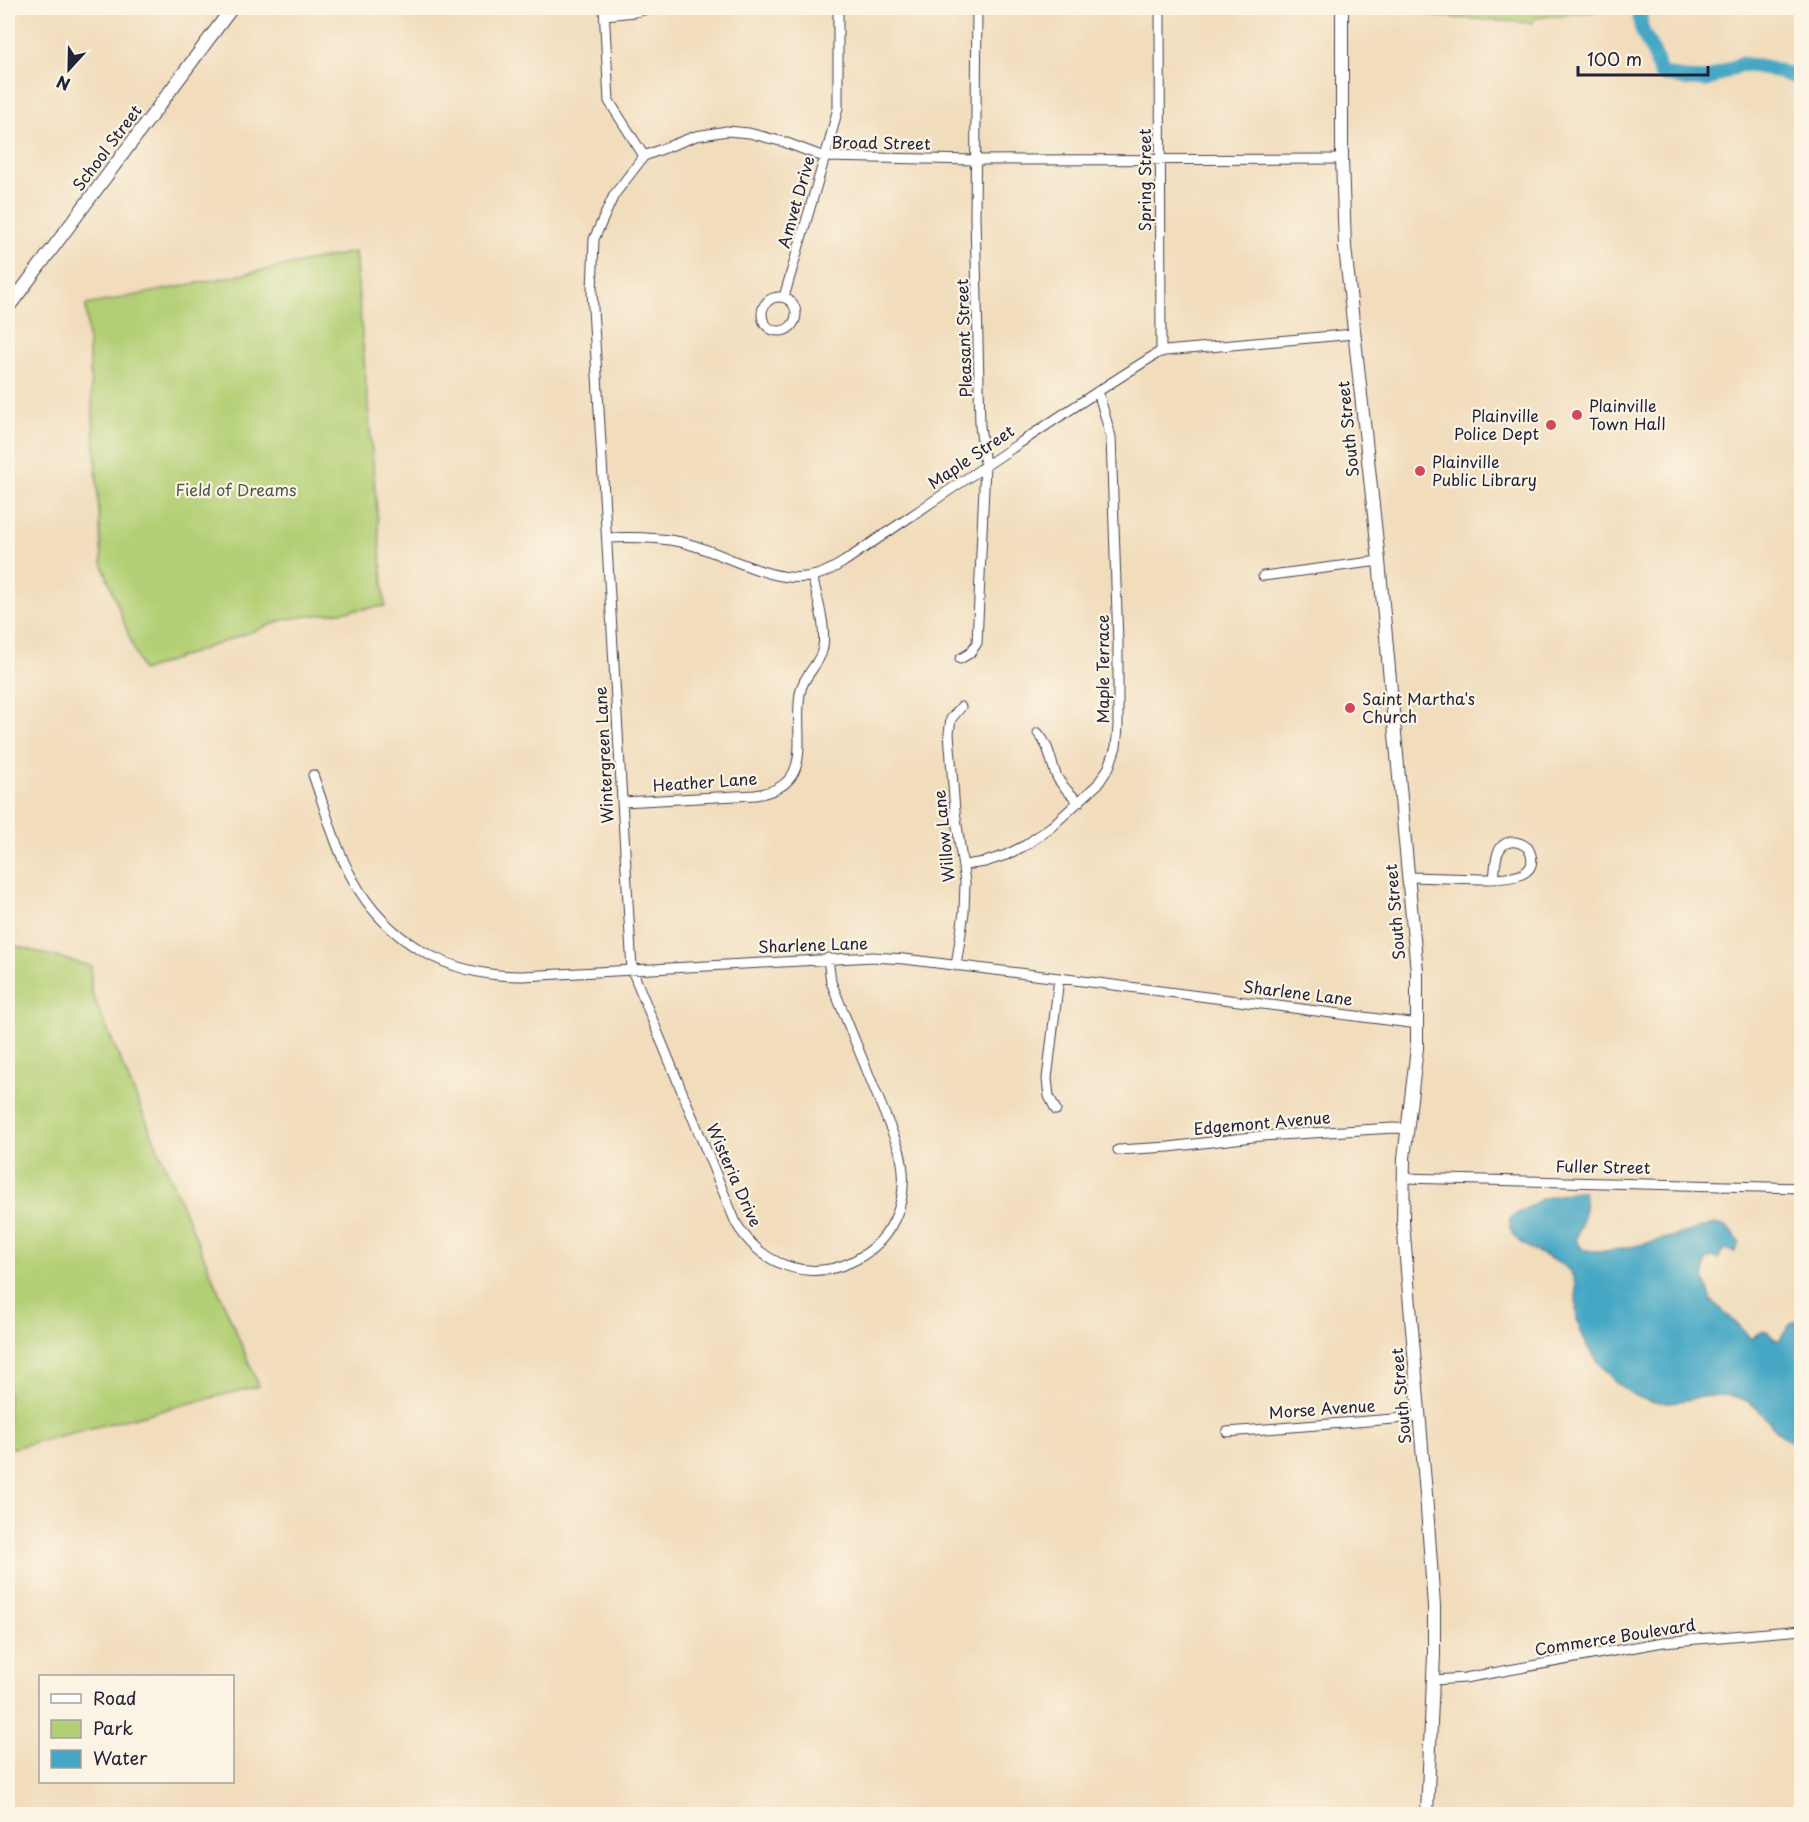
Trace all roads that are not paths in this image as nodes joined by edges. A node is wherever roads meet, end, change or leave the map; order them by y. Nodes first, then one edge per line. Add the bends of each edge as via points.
1 (232, 8) edge
2 (653, 8) edge
3 (838, 8) edge
4 (977, 8) edge
5 (1160, 8) edge
6 (1342, 8) edge
7 (604, 11) edge
8 (644, 156) junction
9 (824, 157) junction
10 (1342, 159) junction
11 (977, 160) junction
12 (1160, 160) junction
13 (784, 297) dead end
14 (8, 308) edge
15 (1354, 334) junction
16 (1161, 352) junction
17 (1098, 390) junction
18 (985, 465) junction
19 (607, 538) junction
20 (1379, 561) junction
21 (812, 576) junction
22 (1263, 576) dead end
23 (960, 659) dead end
24 (960, 707) dead end
25 (1038, 733) dead end
26 (313, 775) dead end
27 (622, 802) junction
28 (1079, 802) junction
29 (964, 865) junction
30 (1409, 878) junction
31 (1494, 879) junction
32 (828, 958) junction
33 (956, 966) junction
34 (632, 970) junction
35 (1059, 978) junction
36 (1418, 1024) junction
37 (1056, 1110) dead end
38 (1408, 1129) junction
39 (1118, 1150) dead end
40 (1403, 1178) junction
41 (1802, 1188) edge
42 (1419, 1417) junction
43 (1227, 1432) dead end
44 (1802, 1630) edge
45 (1434, 1680) junction
46 (1427, 1815) edge

1 - 14 main road, School Street
2 - 7 street
3 - 9 street, Amvet Drive via 838,108
4 - 11 street, Pleasant Street
5 - 12 street, Spring Street
6 - 10 main road, South Street
7 - 8 street via 609,101
8 - 9 street, Broad Street via 696,136 727,131 784,142
8 - 19 street via 614,195 594,239 592,291
9 - 11 street, Broad Street
9 - 13 street, Amvet Drive
10 - 12 street, Broad Street
10 - 15 main road, South Street via 1343,221
11 - 12 street, Broad Street
11 - 18 street, Pleasant Street via 980,426
12 - 16 street, Spring Street
15 - 16 street, Maple Street
15 - 20 main road, South Street
16 - 17 street, Maple Street
17 - 18 street, Maple Street
17 - 28 street, Maple Terrace via 1111,437 1118,727 1109,767
18 - 21 street, Maple Street via 842,563
18 - 23 street, Pleasant Street via 977,643
19 - 21 street, Maple Street via 680,542 771,573
19 - 27 street, Wintergreen Lane
20 - 22 street
20 - 30 main road, South Street
21 - 27 street, Heather Lane via 824,640 821,655 800,691 799,751 790,779 775,791 755,795
24 - 29 street, Willow Lane via 951,719 949,733
25 - 28 street via 1047,745 1061,784
26 - 34 street, Sharlene Lane via 353,879 381,918 413,946 454,966 494,975
27 - 34 street, Wintergreen Lane
28 - 29 street, Maple Terrace via 1016,850 996,859
29 - 33 street, Willow Lane via 964,912
30 - 31 street
30 - 36 main road, South Street
31 - 31 street via 1522,875 1530,866 1528,848 1517,842 1506,843 1499,849
32 - 33 street, Sharlene Lane via 873,957
32 - 34 street, Sharlene Lane
32 - 34 street, Wisteria Drive via 831,982 899,1149 904,1190 895,1221 876,1246 850,1263 818,1270 795,1268 774,1260 741,1232
33 - 35 street, Sharlene Lane
35 - 36 street, Sharlene Lane
35 - 37 street via 1047,1079
36 - 38 main road, South Street
38 - 39 street, Edgemont Avenue via 1261,1136
38 - 40 main road, South Street
40 - 41 street, Fuller Street
40 - 42 main road, South Street via 1403,1223
42 - 43 street, Morse Avenue
42 - 45 main road, South Street via 1434,1606
44 - 45 street, Commerce Boulevard via 1663,1642 1465,1678
45 - 46 main road, South Street

